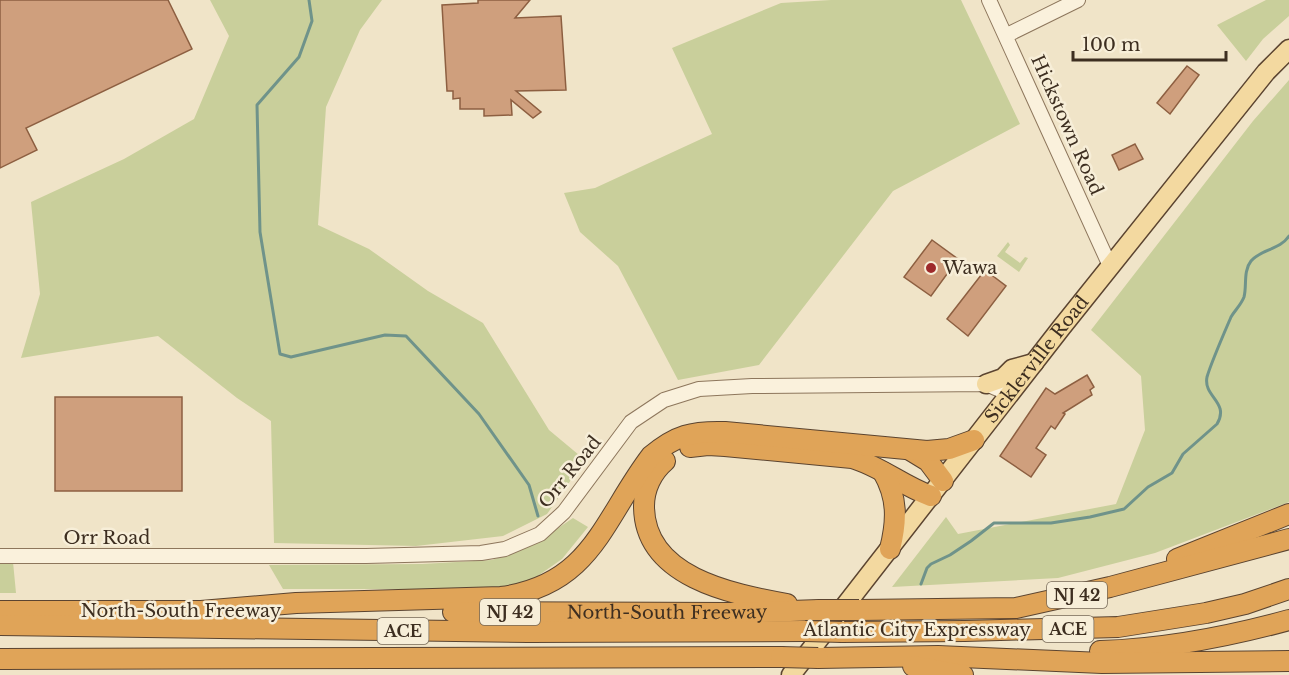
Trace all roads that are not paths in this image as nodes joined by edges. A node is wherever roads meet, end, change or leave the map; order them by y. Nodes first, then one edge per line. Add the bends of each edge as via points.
1 (989, 0) edge
2 (1078, 0) edge
3 (1007, 35) junction
4 (1289, 49) edge
5 (1110, 266) junction
6 (1034, 363) junction
7 (986, 384) junction
8 (1010, 394) junction
9 (974, 440) junction
10 (910, 450) junction
11 (883, 472) junction
12 (937, 488) junction
13 (1289, 514) edge
14 (1289, 539) edge
15 (890, 549) junction
16 (0, 556) edge
17 (1110, 587) junction
18 (1289, 589) edge
19 (819, 610) junction
20 (0, 611) edge
21 (201, 611) junction
22 (1289, 620) edge
23 (0, 625) edge
24 (938, 656) junction
25 (818, 658) junction
26 (0, 659) edge
27 (1289, 661) edge
28 (791, 675) edge
29 (963, 675) edge

1 - 3 street, Hickstown Road
2 - 3 street
3 - 5 street, Hickstown Road
4 - 5 main road, Sicklerville Road via 1266,72
5 - 6 main road, Sicklerville Road
6 - 7 main road via 1012,369 1003,378
6 - 8 main road, Sicklerville Road
7 - 8 street, Orr Road
7 - 16 street, Orr Road via 710,388 664,400 631,422 564,512 540,534 505,549 366,556
8 - 9 main road, Sicklerville Road
9 - 10 highway via 938,451
9 - 12 main road, Sicklerville Road
10 - 12 highway via 928,461
10 - 21 highway via 725,432 682,435 651,456 587,554 569,571 535,590 501,597 296,603
11 - 12 highway via 904,485
11 - 15 highway via 893,491 896,510
11 - 19 highway via 852,458 708,445 682,449 659,466 649,481 644,520 663,556 679,569 725,590
12 - 15 main road, Sicklerville Road
13 - 17 highway
14 - 17 highway, North-South Freeway / NJ 42
15 - 28 main road, Sicklerville Road
17 - 19 highway, North-South Freeway / NJ 42, bridge via 1016,608
18 - 23 highway, Atlantic City Expressway / ACE, bridge via 1206,613 1118,627 528,632
19 - 21 highway, North-South Freeway / NJ 42 via 732,614
20 - 21 highway, North-South Freeway / NJ 42
22 - 24 highway, Atlantic City Expressway / ACE via 1219,637 1145,648
24 - 25 highway
24 - 27 highway via 1102,663
25 - 26 highway, bridge
25 - 29 highway via 916,666

